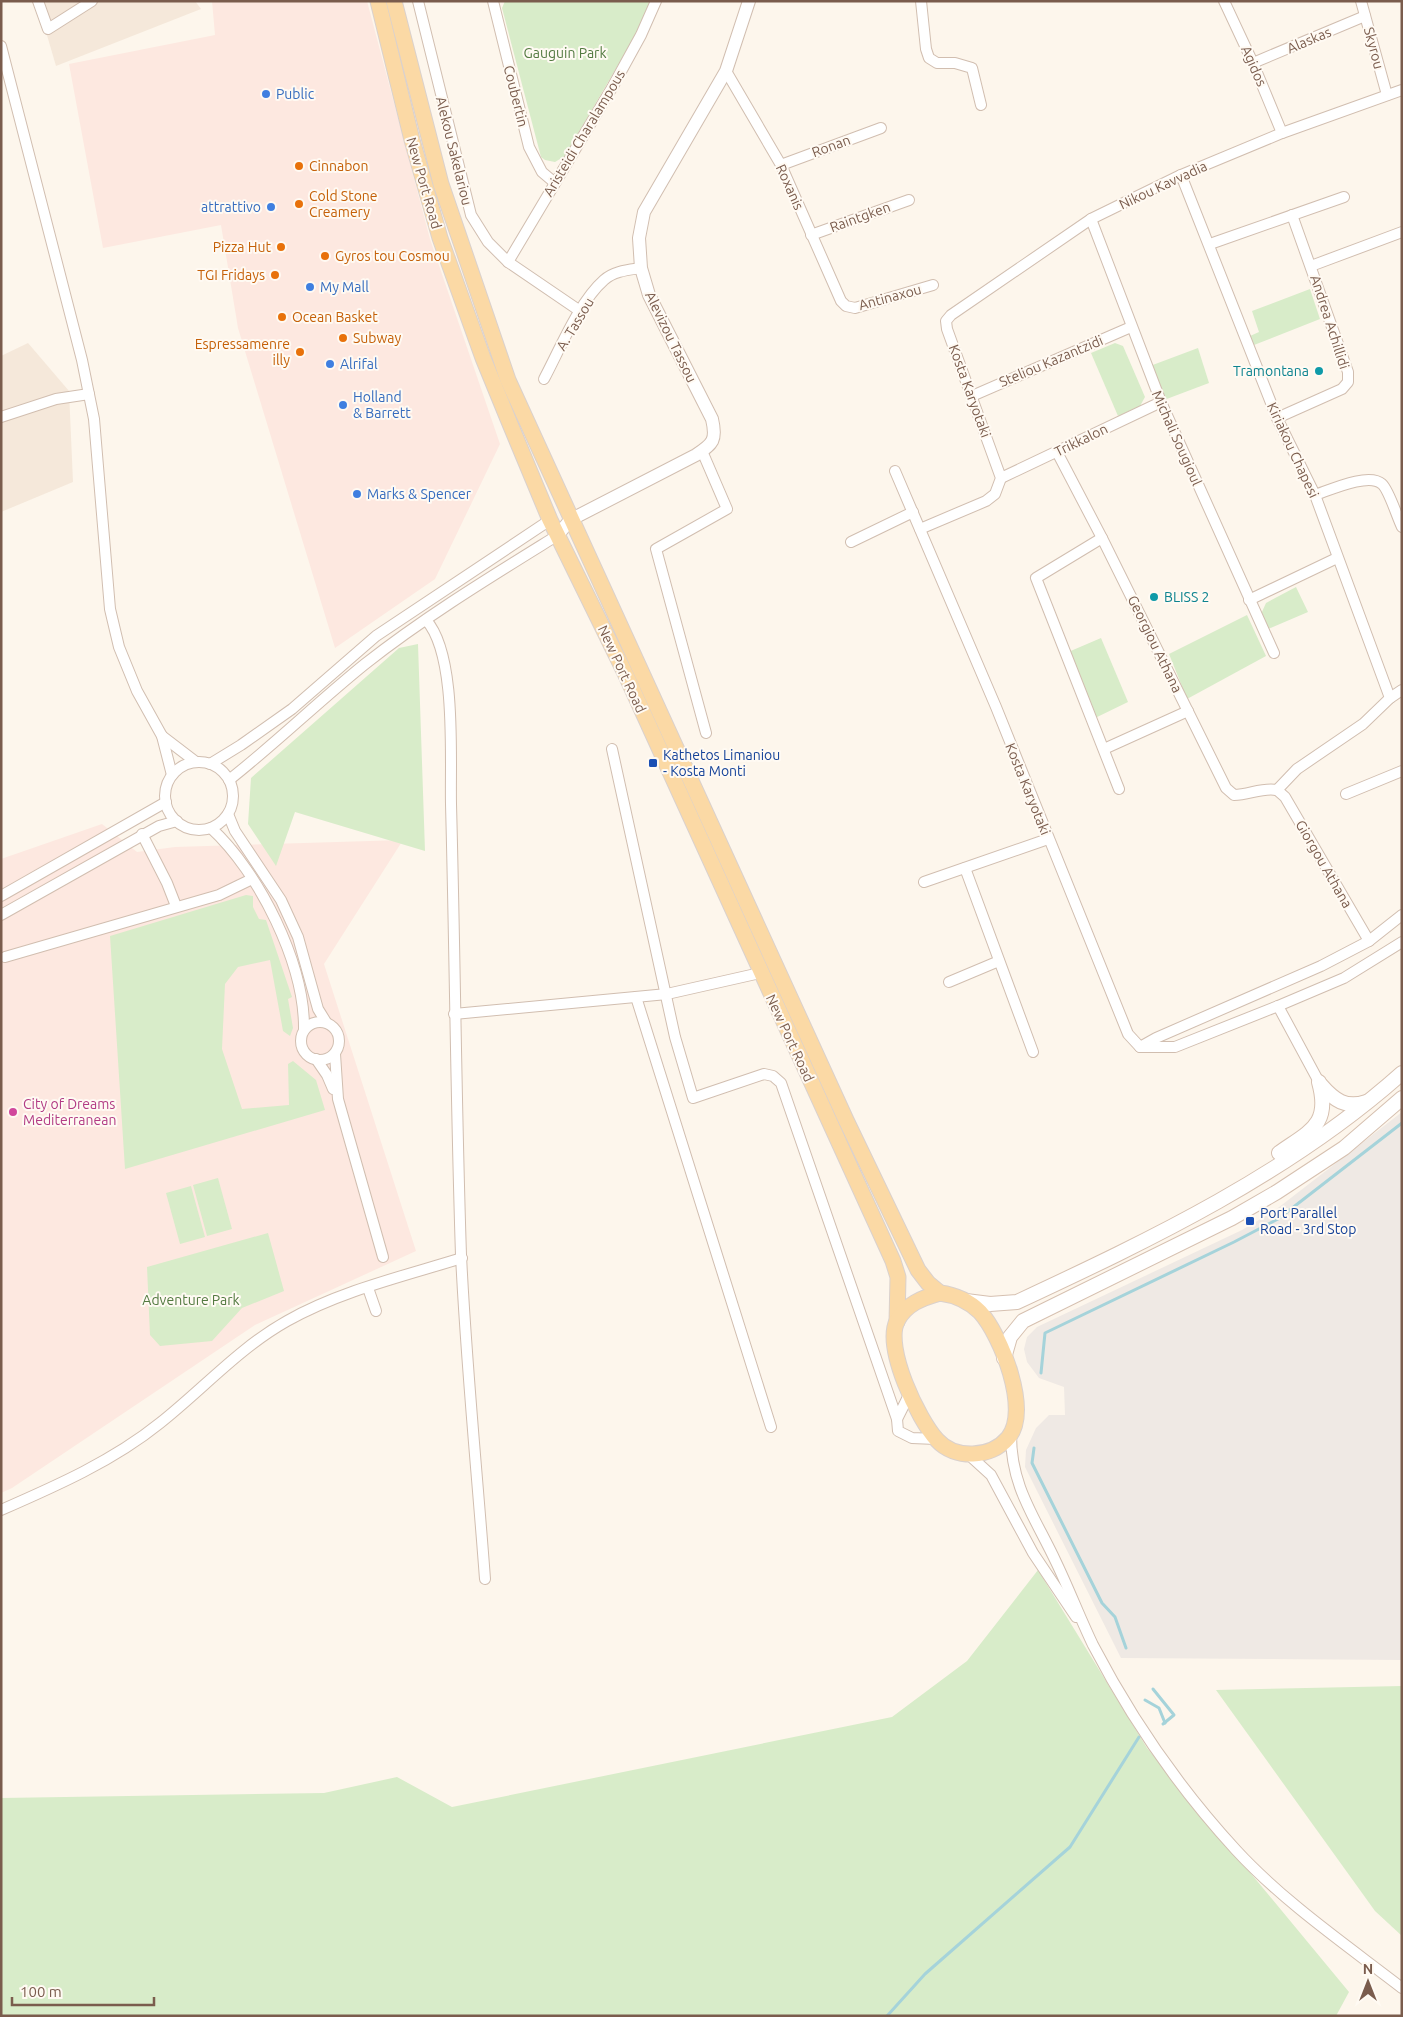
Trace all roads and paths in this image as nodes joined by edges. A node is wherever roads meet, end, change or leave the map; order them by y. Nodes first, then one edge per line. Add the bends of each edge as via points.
1 (38, 1) edge
2 (92, 1) edge
3 (378, 1) edge
4 (394, 1) edge
5 (418, 1) edge
6 (493, 1) edge
7 (656, 1) edge
8 (749, 1) edge
9 (921, 1) edge
10 (1224, 1) edge
11 (1361, 1) edge
12 (1365, 16) junction
13 (1, 46) edge
14 (1253, 63) junction
15 (726, 71) junction
16 (1402, 90) edge
17 (1387, 95) junction
18 (981, 105) dead end
19 (881, 128) dead end
20 (1282, 132) junction
21 (781, 165) junction
22 (1181, 175) junction
23 (554, 183) junction
24 (1344, 197) dead end
25 (909, 200) dead end
26 (1292, 215) junction
27 (1091, 219) junction
28 (1402, 232) edge
29 (811, 235) junction
30 (1210, 244) junction
31 (508, 262) junction
32 (1311, 266) junction
33 (640, 268) junction
34 (933, 285) dead end
35 (846, 306) joint
36 (580, 310) junction
37 (946, 321) joint
38 (1131, 326) junction
39 (544, 379) dead end
40 (89, 394) junction
41 (972, 396) junction
42 (1161, 402) junction
43 (1, 417) edge
44 (1277, 418) junction
45 (702, 452) junction
46 (1057, 452) junction
47 (895, 471) dead end
48 (1001, 478) junction
49 (1315, 495) junction
50 (912, 512) junction
51 (550, 520) junction
52 (570, 520) junction
53 (1402, 527) edge
54 (920, 529) junction
55 (558, 535) junction
56 (1102, 538) junction
57 (852, 542) dead end
58 (1337, 558) junction
59 (1249, 600) junction
60 (426, 620) junction
61 (1274, 653) dead end
62 (1402, 690) edge
63 (1390, 698) junction
64 (1188, 711) junction
65 (706, 733) dead end
66 (162, 736) junction
67 (612, 749) dead end
68 (1104, 749) junction
69 (196, 762) junction
70 (210, 764) junction
71 (1402, 771) edge
72 (172, 775) junction
73 (229, 780) junction
74 (1119, 789) dead end
75 (1277, 790) junction
76 (1346, 794) dead end
77 (166, 802) junction
78 (228, 814) junction
79 (177, 821) junction
80 (211, 828) junction
81 (142, 834) junction
82 (1048, 839) junction
83 (965, 868) junction
84 (252, 879) junction
85 (924, 882) dead end
86 (1, 896) edge
87 (176, 906) junction
88 (1, 915) edge
89 (1402, 915) edge
90 (1369, 941) junction
91 (1402, 942) edge
92 (5, 957) dead end
93 (1000, 961) junction
94 (760, 973) junction
95 (949, 982) dead end
96 (667, 994) junction
97 (636, 997) junction
98 (1278, 1006) junction
99 (454, 1014) junction
100 (326, 1022) junction
101 (304, 1030) junction
102 (1140, 1047) junction
103 (1033, 1052) dead end
104 (335, 1054) junction
105 (316, 1060) junction
106 (1402, 1073) edge
107 (1319, 1082) junction
108 (1402, 1098) edge
109 (338, 1099) junction
110 (1372, 1100) junction
111 (1209, 1208) junction
112 (383, 1257) dead end
113 (462, 1258) junction
114 (368, 1288) junction
115 (940, 1294) junction
116 (966, 1301) junction
117 (376, 1311) dead end
118 (897, 1322) junction
119 (1004, 1358) junction
120 (910, 1393) junction
121 (897, 1419) junction
122 (771, 1427) dead end
123 (1011, 1435) junction
124 (936, 1439) junction
125 (968, 1454) junction
126 (1, 1510) edge
127 (486, 1579) dead end
128 (1093, 1643) junction
129 (1402, 1988) edge

1 - 2 street via 48,29
3 - 51 main road, New Port Road via 440,238 483,358
4 - 52 main road, New Port Road via 423,121 461,246 508,380
5 - 31 street, Alekou Sakelariou via 470,215 488,242
6 - 23 street, Coubertin via 529,147 542,172
7 - 23 street, Aristeidi Charalampous via 641,35
8 - 15 street, Alevizou Tassou
9 - 18 street via 929,58 937,63 955,63 972,68
10 - 14 street, Agidos
11 - 12 street, Skyrou
12 - 14 street, Alaskas
12 - 17 street, Skyrou
13 - 40 street
14 - 20 street, Agidos
15 - 21 street, Roxanis
15 - 33 street, Alevizou Tassou via 644,212 639,238
16 - 17 street, Nikou Kavvadia
17 - 20 street, Nikou Kavvadia
19 - 21 street, Ronan
20 - 22 street, Nikou Kavvadia
21 - 29 street, Roxanis
22 - 27 street, Nikou Kavvadia
22 - 30 street, Kiriakou Chapesi
23 - 31 street, Aristeidi Charalampous
24 - 26 street
25 - 29 street, Raintgken
26 - 30 street
26 - 32 street, Andrea Achillidi
27 - 37 street, Nikou Kavvadia
27 - 38 street, Michali Sougioul
28 - 32 street
29 - 35 street, Roxanis
30 - 44 street, Kiriakou Chapesi
31 - 36 street, Alekou Sakelariou
32 - 44 street, Andrea Achillidi via 1348,372 1348,382 1342,389
33 - 36 street, A. Tassou via 618,272 604,279
33 - 45 street, Alevizou Tassou via 649,295 712,419 716,433
34 - 35 street, Antinaxou via 855,308
36 - 39 street, A. Tassou
37 - 41 street, Kosta Karyotaki
38 - 41 street, Steliou Kazantzidi
38 - 42 street, Michali Sougioul
40 - 43 street via 56,399
40 - 66 street via 94,419 110,610 119,647 137,691
41 - 48 street, Kosta Karyotaki
42 - 46 street, Trikkalon
42 - 59 street, Michali Sougioul
44 - 49 street, Kiriakou Chapesi
45 - 52 street, Alevizou Tassou
45 - 65 street via 727,509 656,548
46 - 48 street, Trikkalon
46 - 56 street, Georgiou Athana
47 - 50 street, Kosta Karyotaki
48 - 54 street via 995,494 986,502
49 - 53 street via 1366,479 1376,480 1383,485
49 - 58 street, Kiriakou Chapesi
50 - 54 street, Kosta Karyotaki
50 - 57 street
51 - 52 street
51 - 55 main road, New Port Road
51 - 70 street via 376,636 292,709
52 - 55 street
52 - 115 main road, New Port Road via 846,1120 918,1270
54 - 82 street, Kosta Karyotaki
55 - 60 street
55 - 94 main road, New Port Road via 625,673
56 - 64 street, Georgiou Athana
56 - 68 street via 1036,578
58 - 59 street
58 - 63 street, Kiriakou Chapesi
59 - 61 street, Michali Sougioul
60 - 73 street via 364,665
60 - 99 street via 432,626 441,649 449,703
62 - 63 street
63 - 75 street via 1364,724 1297,769
64 - 68 street
64 - 75 street, Georgiou Athana via 1226,788 1234,795 1267,788
66 - 69 street
66 - 72 street
67 - 96 street
68 - 74 street
69 - 70 street
69 - 72 street via 183,766
70 - 73 street via 222,770
71 - 76 street
72 - 77 street via 166,788
73 - 78 street via 233,795
75 - 90 street, Giorgou Athana via 1285,797
77 - 79 street
77 - 86 street
78 - 80 street
78 - 100 street via 235,831 281,900 298,937 318,1009
79 - 80 street via 189,828
79 - 81 street
80 - 84 street
81 - 87 street
81 - 88 street
82 - 83 street
82 - 102 street, Kosta Karyotaki via 1128,1034
83 - 85 street
83 - 93 street
84 - 87 street via 219,895
84 - 101 street via 270,907 288,951 304,1012
87 - 92 street
89 - 90 street
90 - 102 street via 1282,985
91 - 98 street via 1344,978
93 - 95 street
93 - 103 street
94 - 96 street
94 - 118 main road, New Port Road via 893,1261 898,1277
96 - 97 street
96 - 121 street via 675,1037 693,1098 764,1074 781,1083
97 - 99 street
97 - 122 street
98 - 102 street via 1175,1047
98 - 107 street
99 - 113 street
100 - 101 street via 312,1023
100 - 104 street via 339,1035
101 - 105 street via 303,1049
104 - 105 street
104 - 109 street
105 - 109 street
106 - 110 main road
107 - 110 main road via 1343,1104 1359,1105
107 - 111 main road via 1323,1096 1322,1118 1310,1131
108 - 119 main road via 1344,1148 1277,1192 1232,1218 1023,1321 1010,1337
109 - 112 street
110 - 111 main road via 1312,1143
111 - 116 main road via 1017,1302 990,1304
113 - 114 street
113 - 127 street
114 - 117 street
114 - 126 street via 325,1303 288,1321 232,1360 133,1444 68,1480
115 - 116 main road
115 - 118 main road via 919,1300 907,1308
116 - 119 main road via 988,1323
118 - 120 main road via 895,1348
119 - 123 main road via 1018,1409
120 - 121 street
120 - 124 main road
121 - 124 street via 898,1431 912,1438
123 - 125 main road via 993,1450
123 - 128 street via 1012,1462 1019,1488
124 - 125 main road via 951,1450
125 - 128 street via 991,1475 1034,1554
128 - 129 street via 1138,1721 1180,1781 1236,1850 1286,1897

